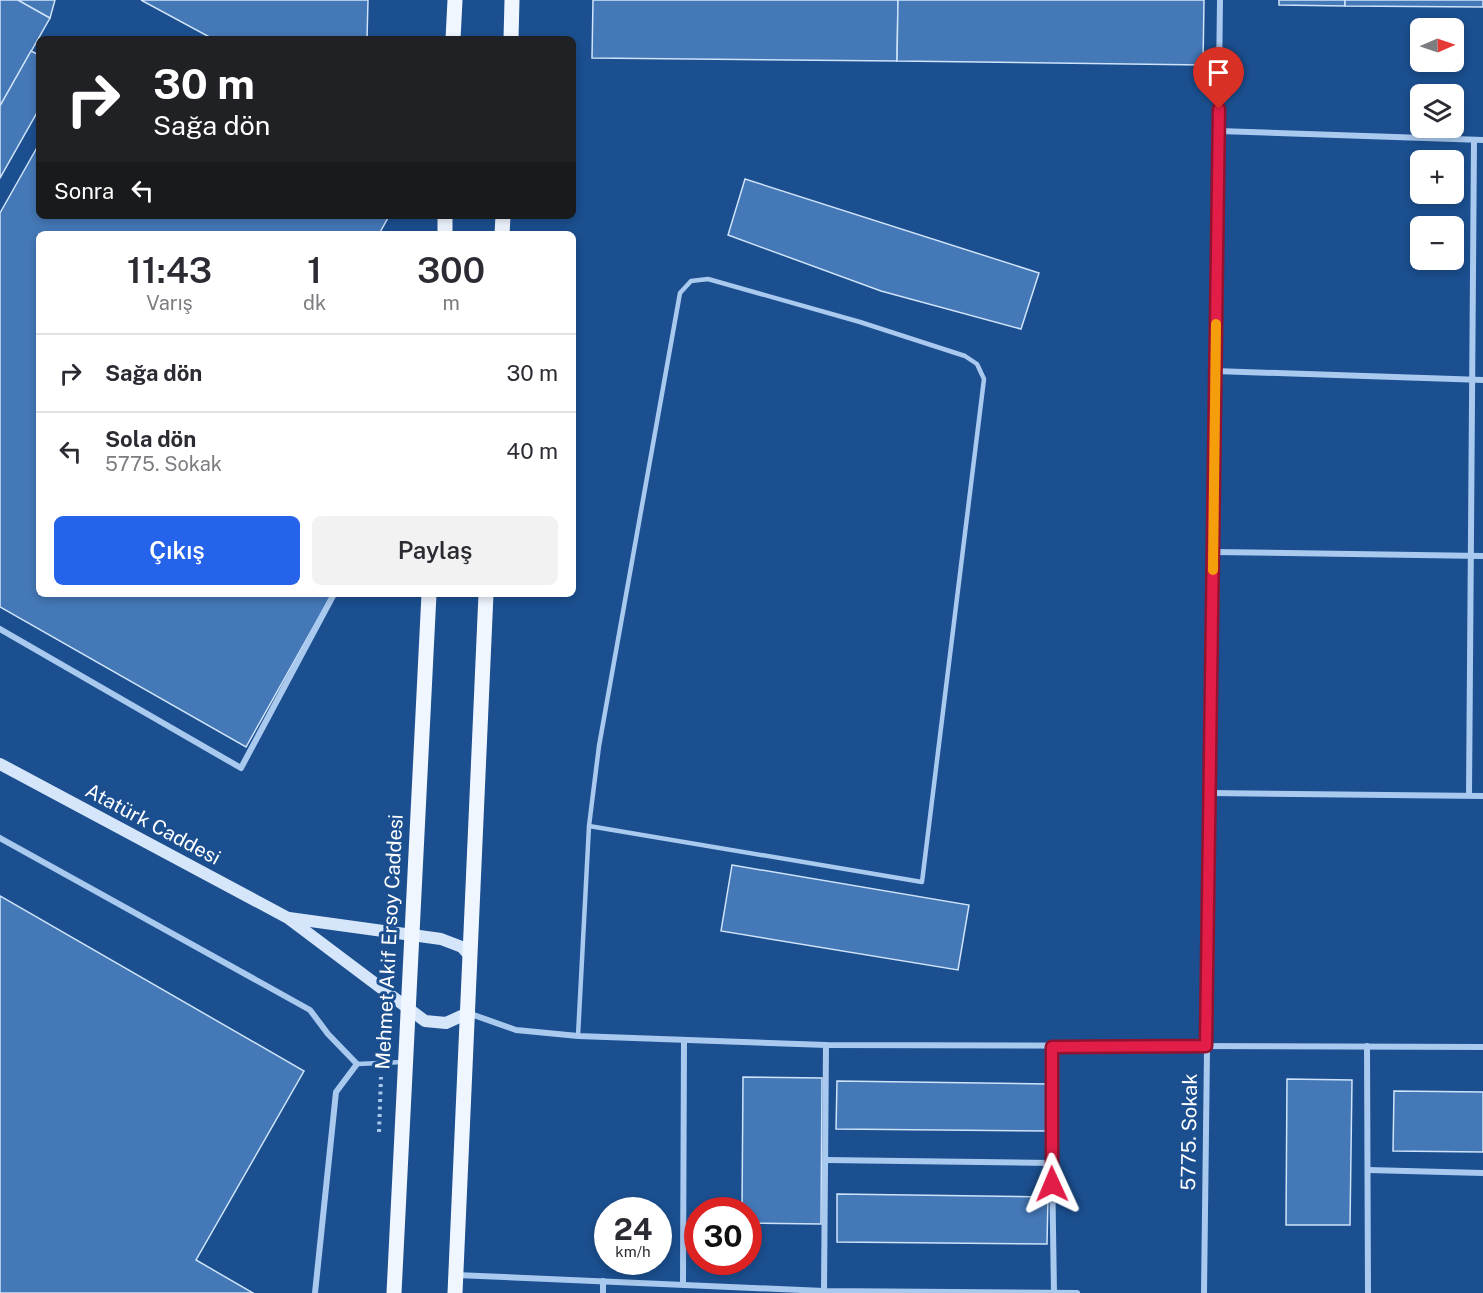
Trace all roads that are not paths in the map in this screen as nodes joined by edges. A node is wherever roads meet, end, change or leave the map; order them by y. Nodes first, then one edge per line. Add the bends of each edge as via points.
1 (455, 0) edge
2 (512, 0) edge
3 (1221, 0) edge
4 (453, 36) edge
5 (511, 36) edge
6 (1219, 131) junction
7 (1474, 140) junction
8 (1483, 140) edge
9 (1215, 371) junction
10 (1472, 380) junction
11 (1483, 380) edge
12 (1213, 552) junction
13 (1471, 556) junction
14 (1483, 556) edge
15 (332, 597) edge
16 (429, 597) edge
17 (486, 597) edge
18 (0, 628) edge
19 (0, 764) edge
20 (1210, 793) junction
21 (1469, 795) junction
22 (1483, 796) edge
23 (589, 826) junction
24 (0, 838) edge
25 (288, 918) junction
26 (410, 934) junction
27 (470, 956) junction
28 (406, 1008) junction
29 (468, 1013) junction
30 (578, 1036) junction
31 (684, 1040) junction
32 (826, 1045) junction
33 (1206, 1046) junction
34 (1367, 1046) junction
35 (1052, 1047) junction
36 (1483, 1047) edge
37 (403, 1062) junction
38 (357, 1064) junction
39 (826, 1160) junction
40 (1052, 1163) junction
41 (1368, 1170) junction
42 (1483, 1173) edge
43 (455, 1275) junction
44 (603, 1281) junction
45 (683, 1283) junction
46 (794, 1291) edge
47 (824, 1291) junction
48 (876, 1292) edge
49 (315, 1293) edge
50 (394, 1293) edge
51 (454, 1293) edge
52 (603, 1293) edge
53 (1054, 1293) edge
54 (1077, 1293) edge
55 (1204, 1293) edge
56 (1368, 1293) edge

1 - 4 main road
2 - 5 main road
3 - 6 street, 5775. Sokak
6 - 7 street
6 - 9 street, 5775. Sokak
7 - 8 street
7 - 10 street
9 - 10 street
9 - 12 street, 5775. Sokak
10 - 11 street
10 - 13 street
12 - 13 street
12 - 20 street, 5775. Sokak
13 - 14 street
13 - 21 street
15 - 18 street via 241,768
16 - 26 main road, Mehmet Akif Ersoy Caddesi
17 - 27 main road
19 - 25 main road, Atatürk Caddesi
20 - 21 street
20 - 33 street, 5775. Sokak
21 - 22 street
23 - 23 lane via 599,746 680,293 691,281 708,279 860,322 977,364 984,379 922,882
23 - 30 lane
24 - 38 street via 310,1010
25 - 26 main road
25 - 28 main road via 347,959
26 - 27 main road via 452,942
26 - 28 main road, Mehmet Akif Ersoy Caddesi
27 - 29 main road
28 - 29 main road via 435,1024
28 - 37 main road, Mehmet Akif Ersoy Caddesi
29 - 30 street via 516,1030
29 - 43 main road
30 - 31 street
31 - 32 street
31 - 45 street
32 - 35 street
32 - 39 street
33 - 34 street
33 - 35 street
33 - 55 street, 5775. Sokak
34 - 36 street
34 - 41 street
35 - 40 street
37 - 38 lane
37 - 50 main road, Mehmet Akif Ersoy Caddesi
38 - 49 street via 336,1092
39 - 40 street
39 - 47 street
40 - 53 street
41 - 42 street
41 - 56 street
43 - 44 street
43 - 51 main road
44 - 45 street
44 - 52 street
45 - 46 street
46 - 47 street
47 - 48 street
48 - 53 street
53 - 54 street

